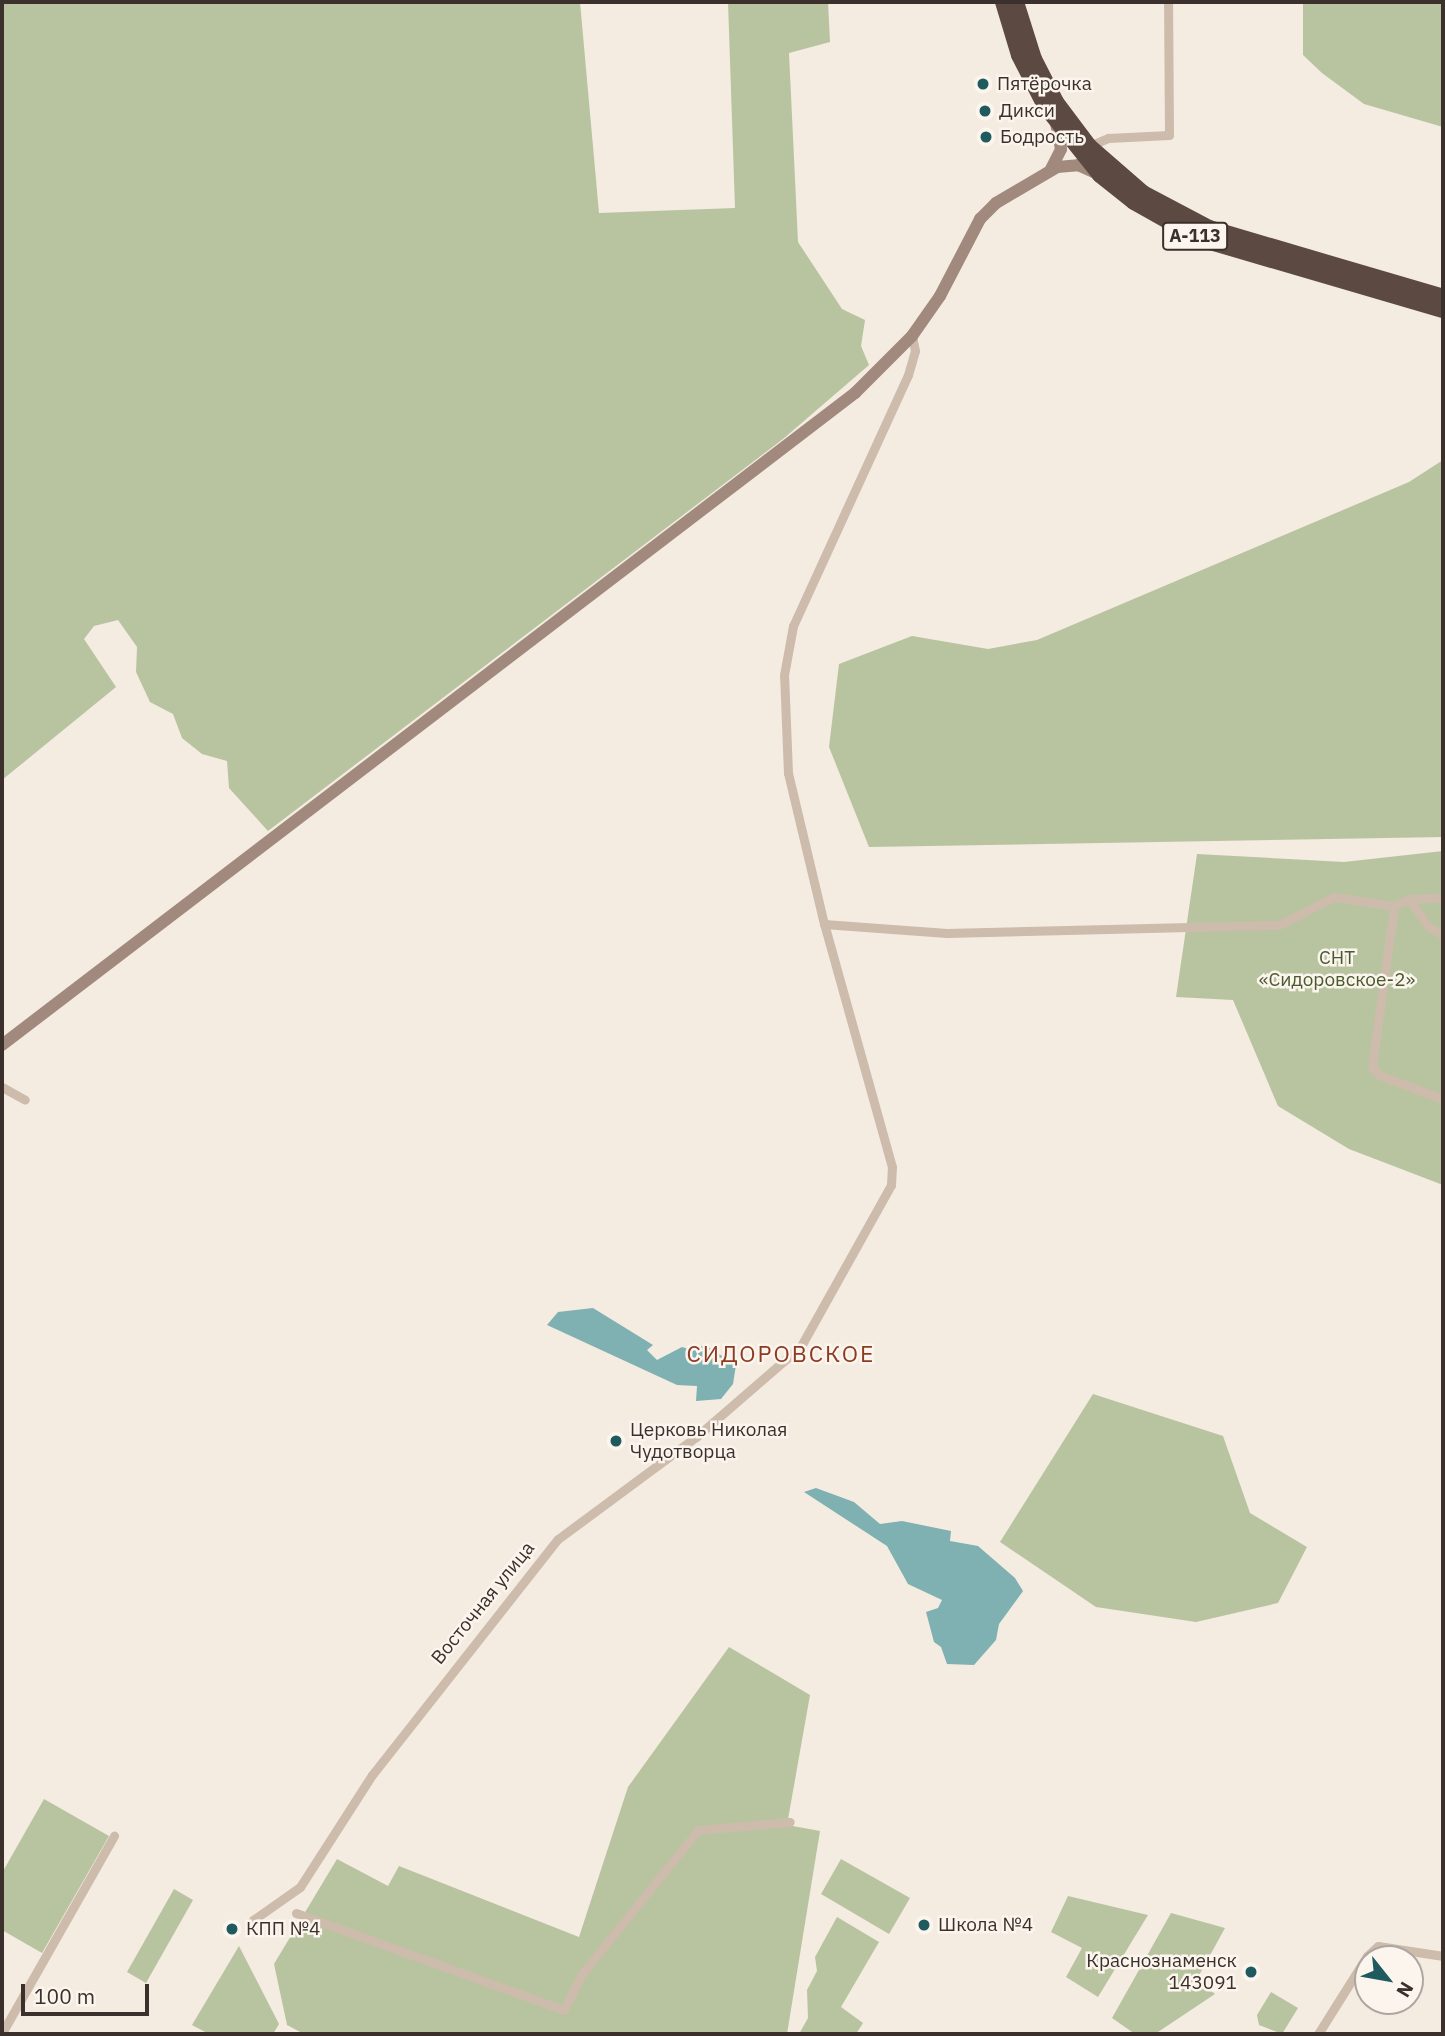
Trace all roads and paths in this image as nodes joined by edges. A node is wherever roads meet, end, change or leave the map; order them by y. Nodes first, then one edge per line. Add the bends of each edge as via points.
1 (1003, 2) edge
2 (1016, 2) edge
3 (1168, 2) edge
4 (1056, 123) junction
5 (1089, 146) junction
6 (1051, 169) junction
7 (1100, 175) junction
8 (1443, 297) edge
9 (1443, 310) edge
10 (912, 336) junction
11 (1443, 897) edge
12 (1409, 899) junction
13 (1394, 906) junction
14 (824, 924) junction
15 (1443, 934) edge
16 (2, 1045) edge
17 (2, 1087) edge
18 (1443, 1099) edge
19 (25, 1100) dead end
20 (790, 1822) dead end
21 (114, 1836) dead end
22 (296, 1913) dead end
23 (253, 1920) dead end
24 (1443, 1956) edge
25 (2, 2034) edge
26 (1318, 2034) edge

1 - 4 highway, А-113 via 1019,55
2 - 5 highway, А-113 via 1043,78
3 - 5 street via 1170,135 1108,138
4 - 6 street via 1061,149
4 - 7 highway, А-113
5 - 8 highway, А-113 via 1143,193 1209,228
6 - 7 street via 1079,165
6 - 10 street via 1004,197 979,219 940,296
7 - 9 highway, А-113 via 1153,215 1200,239
10 - 14 street, Восточная улица via 915,351 908,375 793,626 784,675 788,773
10 - 16 street via 855,393 777,456
11 - 12 street
12 - 13 street
12 - 15 street via 1429,926
13 - 14 street via 1334,897 1279,926 947,933
13 - 18 street via 1372,1067 1379,1076
14 - 23 street, Восточная улица via 892,1167 891,1185 801,1346 696,1437 558,1539 372,1775 300,1887
17 - 19 street
20 - 22 street via 698,1830 580,1975 564,2010
21 - 25 street
24 - 26 street via 1385,1944 1371,1950

